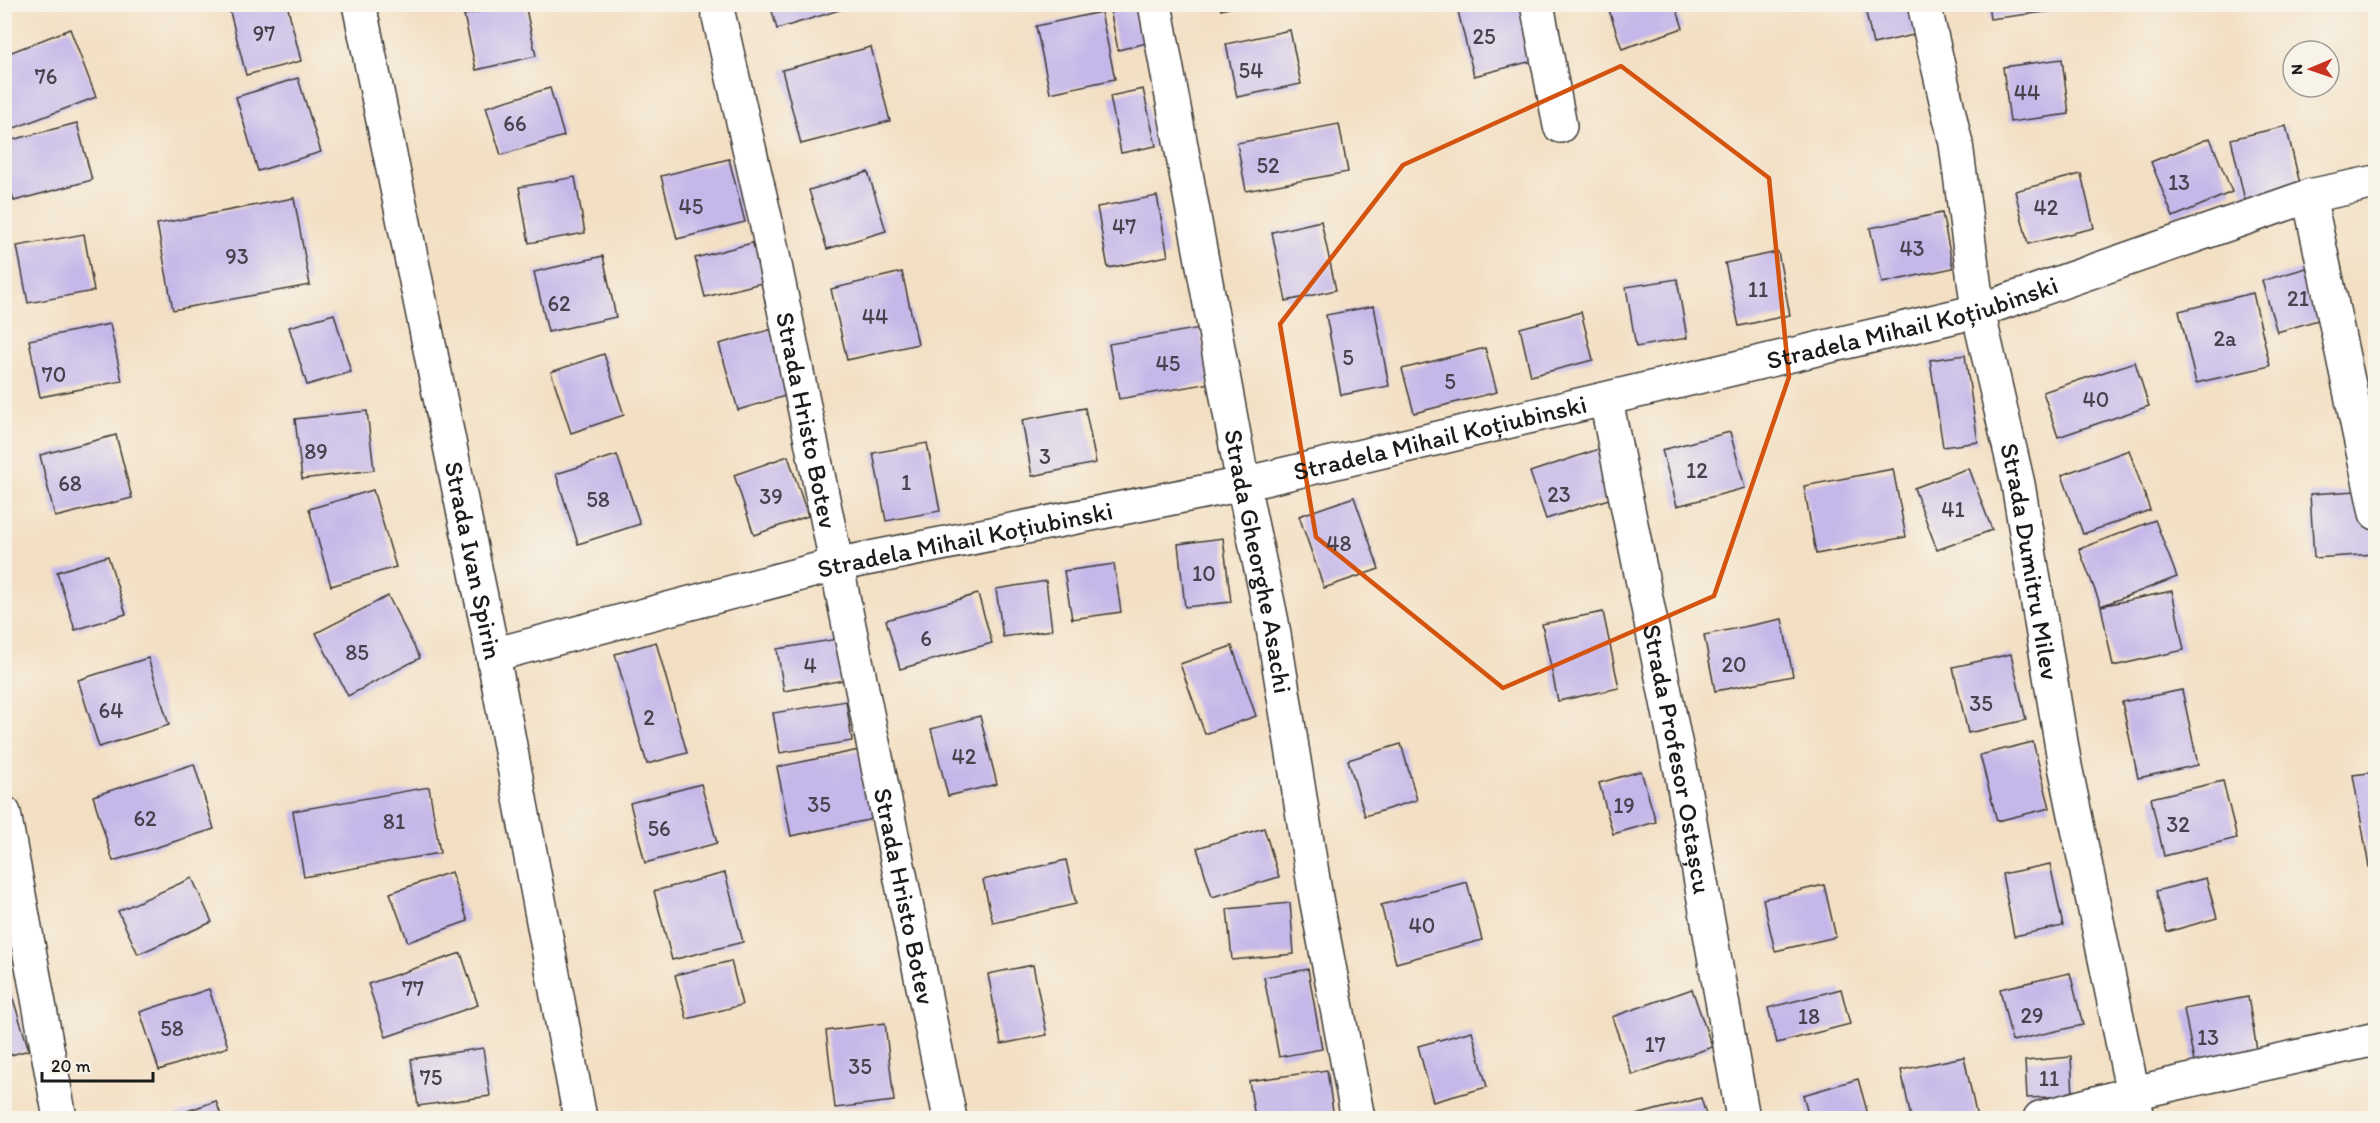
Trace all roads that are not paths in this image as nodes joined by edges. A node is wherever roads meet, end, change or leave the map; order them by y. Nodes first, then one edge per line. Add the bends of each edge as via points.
1 (359, 4) edge
2 (716, 4) edge
3 (1155, 4) edge
4 (1537, 4) edge
5 (1924, 4) edge
6 (1560, 126) dead end
7 (2376, 182) edge
8 (2309, 196) junction
9 (1978, 311) junction
10 (1606, 400) junction
11 (1244, 484) junction
12 (2376, 513) edge
13 (835, 565) junction
14 (493, 655) junction
15 (4, 813) edge
16 (2376, 1039) edge
17 (2135, 1106) edge
18 (60, 1119) edge
19 (580, 1119) edge
20 (950, 1119) edge
21 (1358, 1119) edge
22 (1743, 1119) edge
23 (2040, 1119) edge

1 - 14 street, Strada Ivan Spirin
2 - 13 street, Strada Hristo Botev via 767,225
3 - 11 street, Strada Gheorghe Asachi
4 - 6 street
5 - 9 street, Strada Dumitru Milev via 1956,144
7 - 8 street, Stradela Mihail Koțiubinski
8 - 9 street, Stradela Mihail Koțiubinski
8 - 12 street
9 - 10 street, Stradela Mihail Koțiubinski
9 - 17 street, Strada Dumitru Milev via 2018,484 2065,766
10 - 11 street, Stradela Mihail Koțiubinski
10 - 22 street, Strada Profesor Ostașcu via 1682,776
11 - 13 street, Stradela Mihail Koțiubinski
11 - 21 street, Strada Gheorghe Asachi via 1272,622 1316,898
13 - 14 street, Stradela Mihail Koțiubinski
13 - 20 street, Strada Hristo Botev
14 - 19 street, Strada Ivan Spirin
15 - 18 street
16 - 17 street
17 - 23 street

